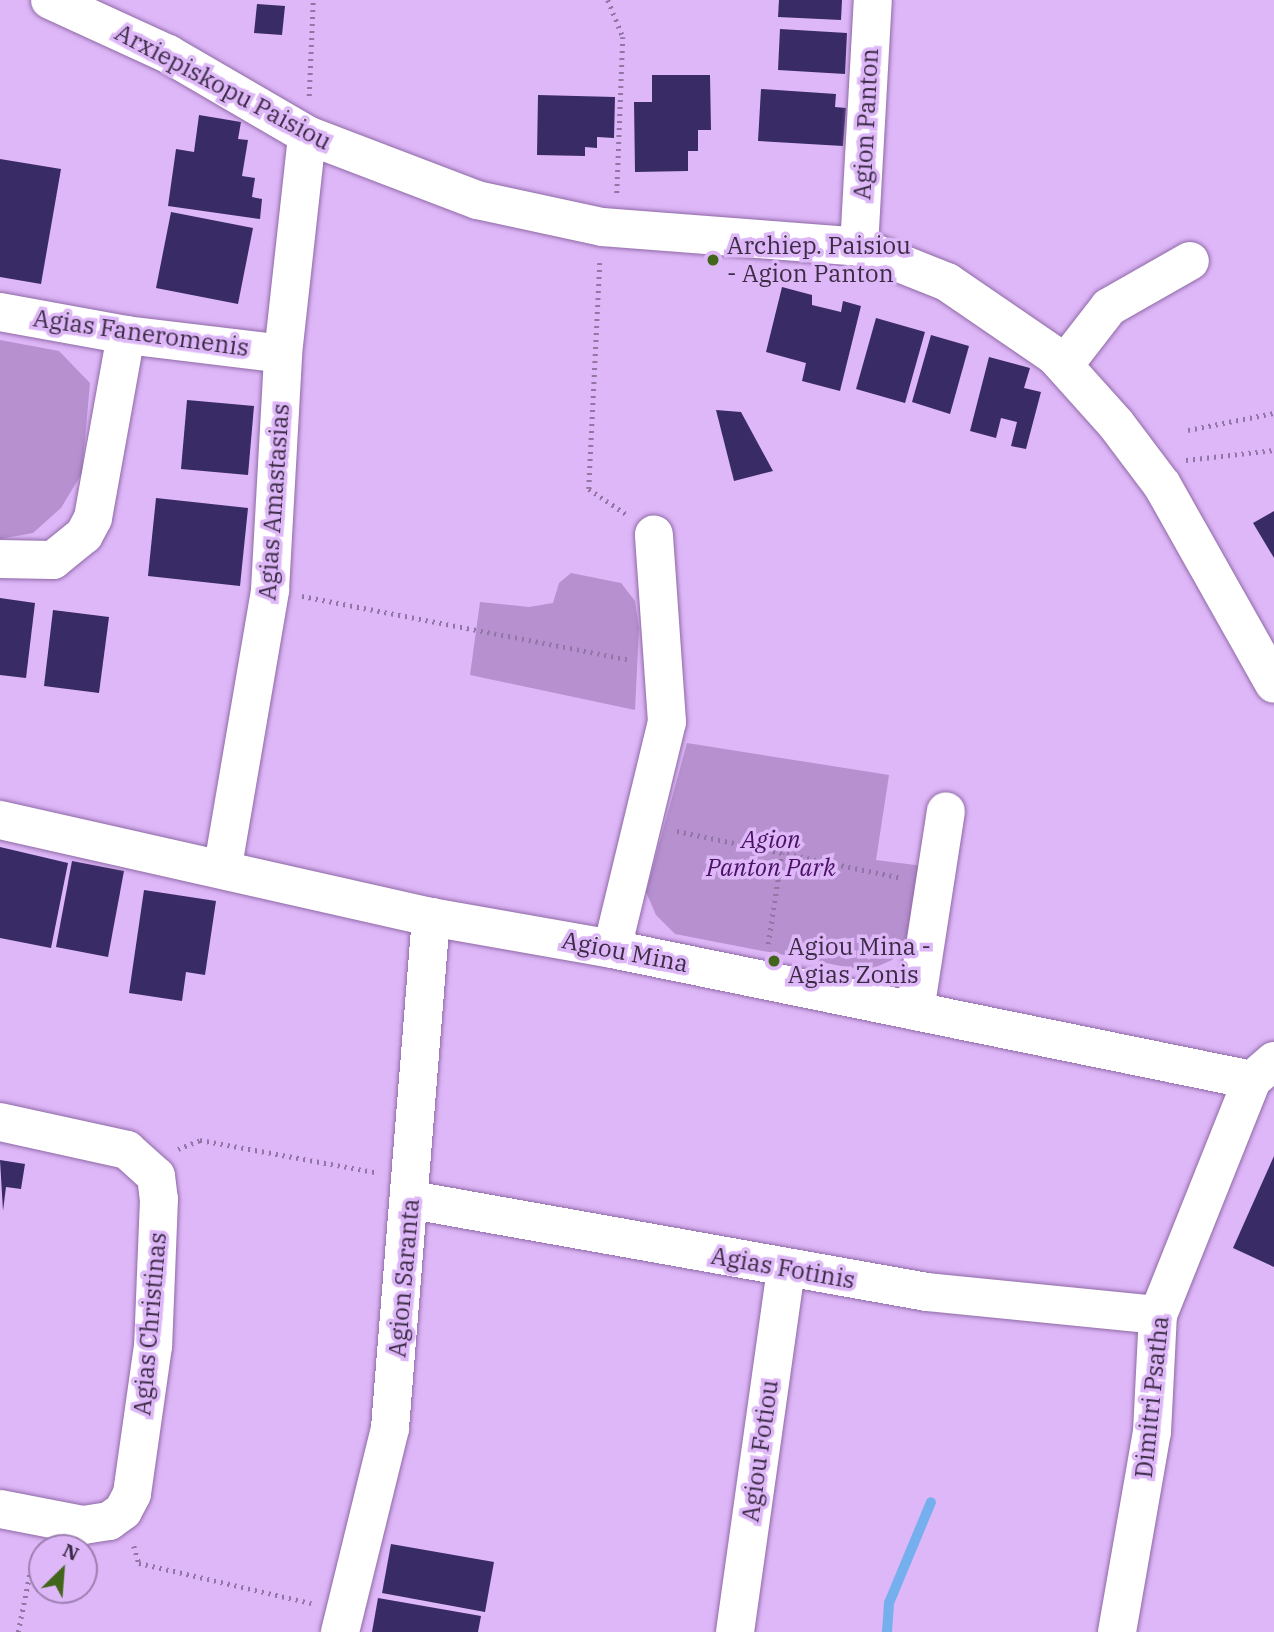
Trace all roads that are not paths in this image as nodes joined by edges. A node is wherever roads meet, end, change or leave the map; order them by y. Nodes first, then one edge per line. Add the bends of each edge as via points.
1 (50, 0) edge
2 (873, 0) edge
3 (307, 135) junction
4 (859, 247) junction
5 (1190, 261) dead end
6 (0, 312) edge
7 (126, 335) junction
8 (283, 354) junction
9 (1064, 365) junction
10 (654, 534) road end
11 (0, 559) edge
12 (1274, 684) edge
13 (946, 811) dead end
14 (0, 820) edge
15 (223, 866) junction
16 (431, 917) junction
17 (612, 949) junction
18 (915, 1011) junction
19 (1263, 1071) edge
20 (0, 1122) edge
21 (413, 1189) junction
22 (786, 1269) junction
23 (1158, 1315) junction
24 (0, 1509) edge
25 (343, 1622) edge
26 (735, 1632) edge
27 (1117, 1632) edge

1 - 3 street, Arxiepiskopu Paisiou via 168,54
2 - 4 street, Agion Panton
3 - 4 street, Arxiepiskopu Paisiou via 477,200 609,226
3 - 8 street, Agias Amastasias
4 - 9 street, Arxiepiskopu Paisiou via 947,282 1000,313
5 - 9 street via 1109,307
6 - 7 street, Agias Faneromenis
7 - 8 street, Agias Faneromenis
7 - 11 street via 93,518 84,535 53,560
8 - 15 street, Agias Amastasias via 270,590
9 - 12 street, Arxiepiskopu Paisiou via 1147,464
10 - 17 street via 667,722
13 - 18 street
14 - 15 street, Agiou Mina
15 - 16 street, Agiou Mina
16 - 17 street, Agiou Mina
16 - 21 street, Agion Saranta
17 - 18 street, Agiou Mina
18 - 19 street, Agiou Mina
19 - 23 street, Dimitri Psatha
20 - 24 street, Agias Christinas via 110,1144 145,1161 156,1176 159,1199 153,1346 132,1494 123,1511 109,1521 83,1525
21 - 22 street, Agias Fotinis
21 - 25 street, Agion Saranta via 390,1428
22 - 23 street, Agias Fotinis via 927,1292
22 - 26 street, Agiou Fotiou
23 - 27 street, Dimitri Psatha via 1152,1432

